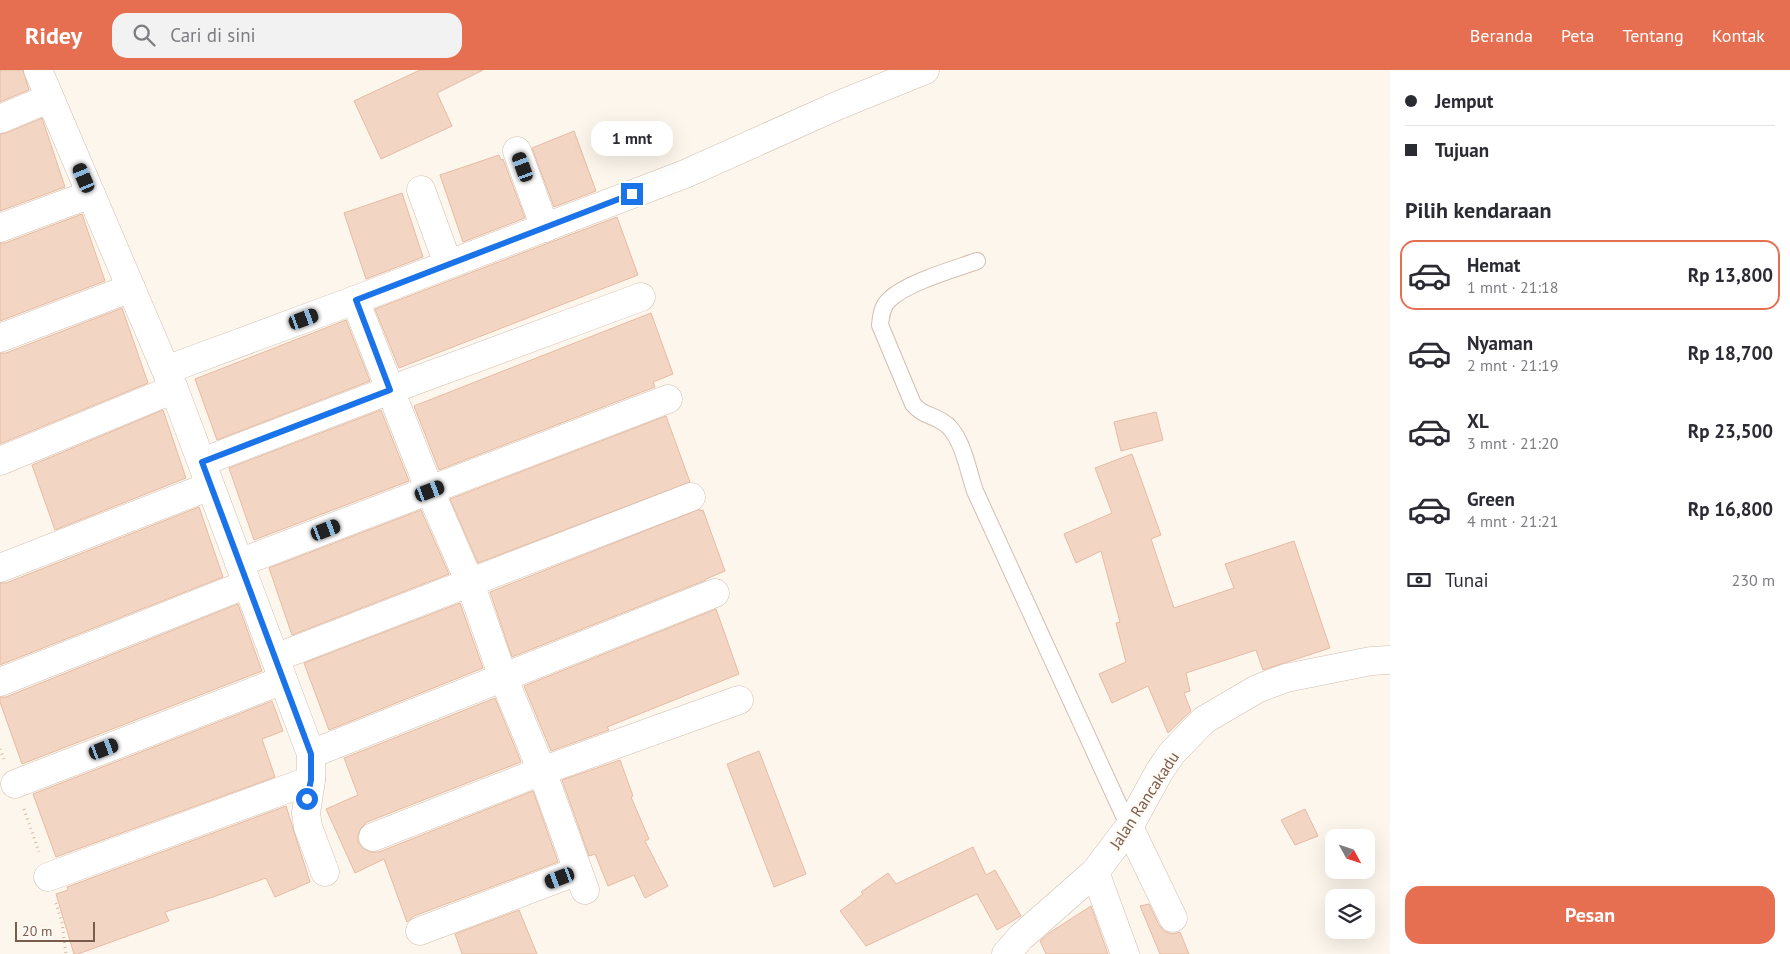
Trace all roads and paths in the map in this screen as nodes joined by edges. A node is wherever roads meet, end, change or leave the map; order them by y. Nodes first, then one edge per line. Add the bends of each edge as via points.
1 (38, 70) edge
2 (925, 70) edge
3 (50, 98) junction
4 (0, 119) edge
5 (517, 151) dead end
6 (421, 190) dead end
7 (91, 194) junction
8 (0, 228) edge
9 (544, 228) junction
10 (977, 262) dead end
11 (448, 264) junction
12 (131, 288) junction
13 (641, 297) dead end
14 (356, 300) junction
15 (0, 338) edge
16 (170, 380) junction
17 (390, 390) junction
18 (668, 399) dead end
19 (0, 461) edge
20 (206, 474) junction
21 (430, 491) junction
22 (691, 498) dead end
23 (0, 568) edge
24 (243, 573) junction
25 (470, 583) junction
26 (715, 593) dead end
27 (1390, 660) edge
28 (279, 669) junction
29 (504, 677) junction
30 (0, 682) edge
31 (739, 700) dead end
32 (0, 749) edge
33 (311, 767) junction
34 (542, 771) junction
35 (15, 784) junction
36 (1129, 827) junction
37 (374, 837) dead end
38 (325, 872) dead end
39 (1095, 872) junction
40 (48, 877) junction
41 (1173, 918) dead end
42 (420, 931) dead end
43 (66, 954) edge
44 (1006, 954) edge
45 (1125, 954) edge

1 - 3 street
2 - 9 street via 685,174
3 - 4 street
3 - 7 street
5 - 9 street
6 - 11 street
7 - 8 street
7 - 12 street
9 - 11 street
10 - 36 lane via 901,291 888,300 880,325 913,404 922,414 942,421 956,436 975,491
11 - 14 street
12 - 15 street
12 - 16 street
13 - 17 street
14 - 16 street
14 - 17 street
16 - 19 street
16 - 20 street
17 - 20 street
17 - 21 street
18 - 21 street
20 - 23 street
20 - 24 street
21 - 24 street
21 - 25 street
22 - 25 street
24 - 28 street
24 - 30 street
25 - 28 street
25 - 29 street
26 - 29 street
27 - 36 street, Jalan Rancakadu via 1286,678 1257,689 1204,720 1172,753
28 - 33 street
28 - 35 street
29 - 33 street
29 - 34 street
31 - 34 street
32 - 35 path
33 - 38 street via 306,806 308,827
33 - 40 street
34 - 37 street
34 - 42 street via 581,880
35 - 40 path
36 - 39 street, Jalan Rancakadu
36 - 41 street
39 - 44 street, Jalan Rancakadu
39 - 45 street
40 - 43 path via 62,923

